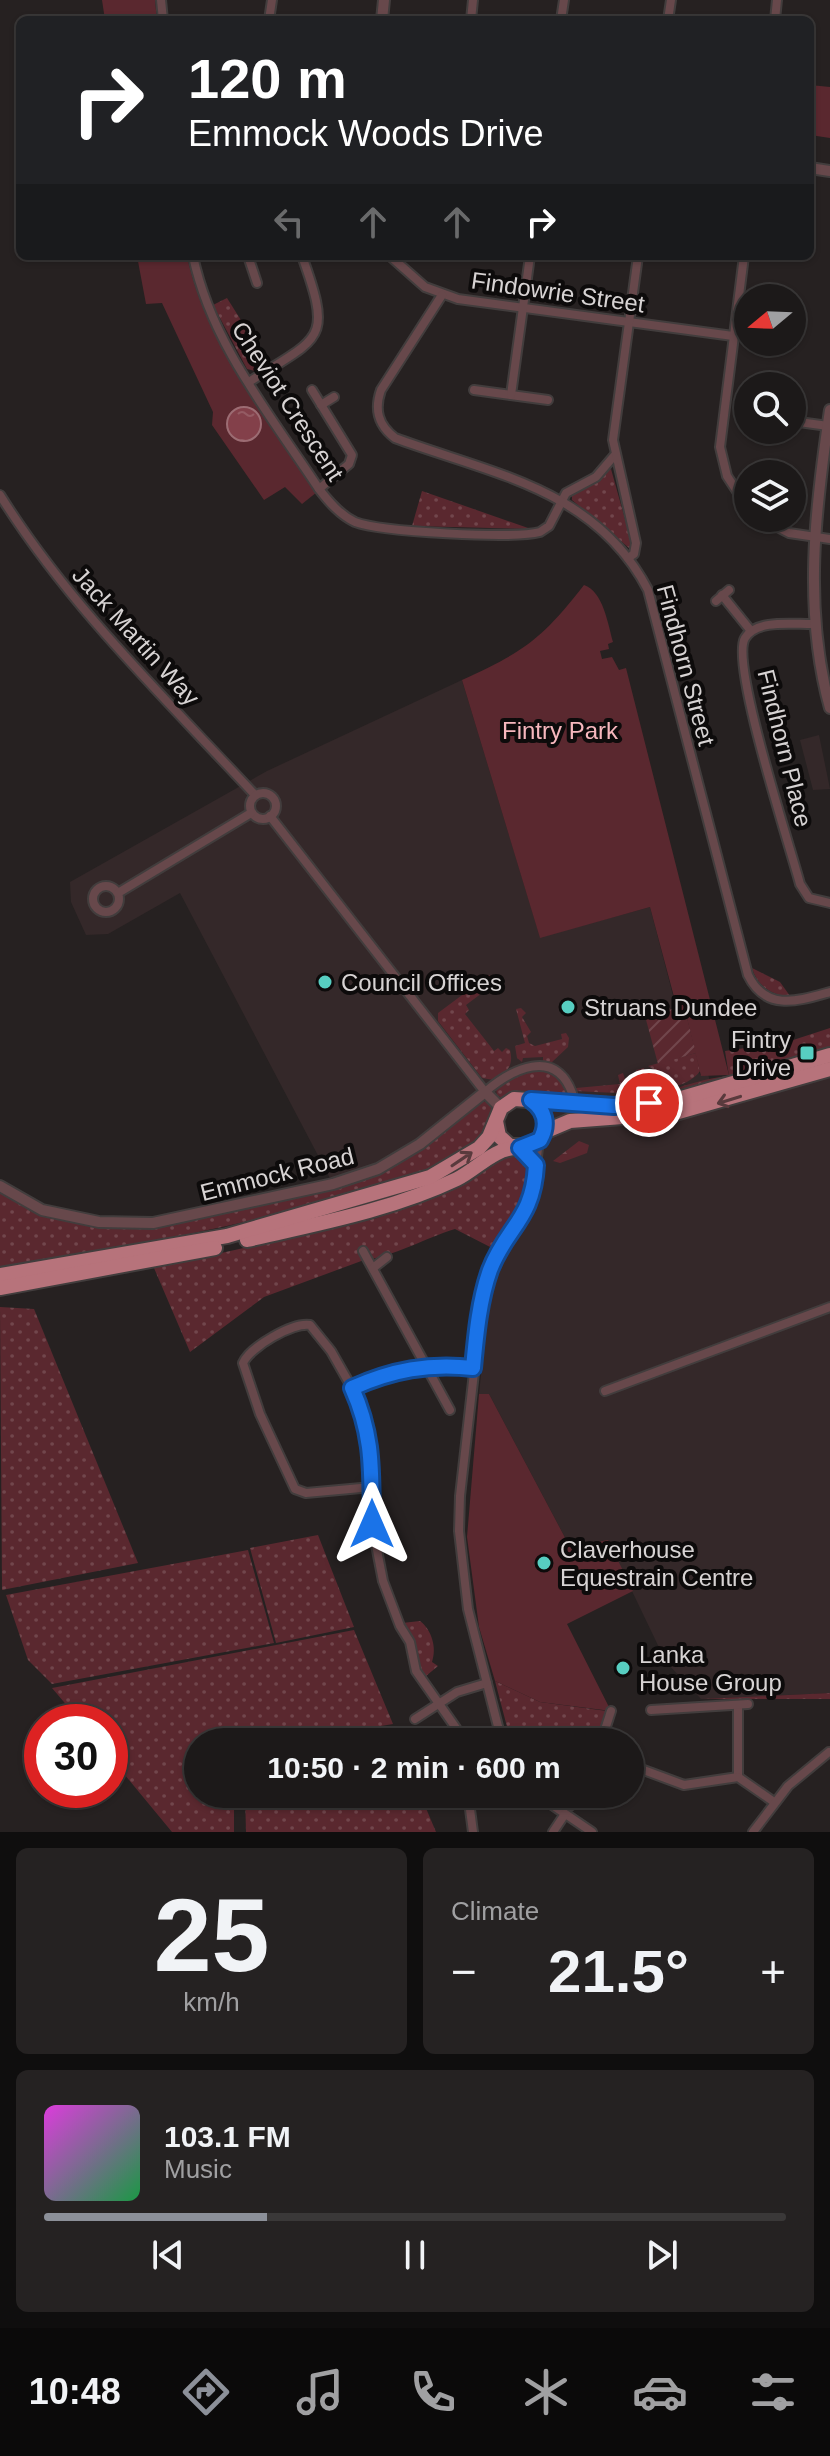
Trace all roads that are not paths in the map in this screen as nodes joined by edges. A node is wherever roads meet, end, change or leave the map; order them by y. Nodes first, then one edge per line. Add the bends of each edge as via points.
1 (194, 260) edge
2 (249, 260) edge
3 (303, 260) edge
4 (394, 260) edge
5 (529, 260) edge
6 (637, 260) edge
7 (743, 260) edge
8 (257, 283) dead end
9 (442, 295) junction
10 (523, 308) junction
11 (628, 322) junction
12 (733, 336) junction
13 (249, 382) junction
14 (312, 390) dead end
15 (474, 390) dead end
16 (511, 395) junction
17 (334, 397) dead end
18 (548, 400) dead end
19 (321, 405) junction
20 (830, 410) edge
21 (806, 423) edge
22 (828, 426) junction
23 (827, 448) edge
24 (614, 456) junction
25 (734, 487) edge
26 (319, 489) junction
27 (0, 495) edge
28 (562, 499) junction
29 (787, 532) edge
30 (814, 537) junction
31 (830, 539) edge
32 (628, 558) junction
33 (722, 595) dead end
34 (816, 624) junction
35 (751, 631) junction
36 (830, 708) edge
37 (255, 795) junction
38 (251, 813) junction
39 (270, 816) junction
40 (118, 893) dead end
41 (830, 903) edge
42 (830, 992) edge
43 (830, 1055) edge
44 (830, 1069) edge
45 (485, 1092) junction
46 (572, 1093) dead end
47 (531, 1100) junction
48 (498, 1115) junction
49 (542, 1136) junction
50 (519, 1148) junction
51 (536, 1165) junction
52 (0, 1186) edge
53 (363, 1251) dead end
54 (387, 1257) dead end
55 (373, 1268) junction
56 (0, 1275) edge
57 (0, 1288) edge
58 (830, 1307) edge
59 (425, 1366) junction
60 (473, 1368) junction
61 (352, 1388) junction
62 (605, 1391) dead end
63 (450, 1410) dead end
64 (372, 1487) junction
65 (487, 1683) junction
66 (440, 1704) junction
67 (651, 1710) dead end
68 (611, 1711) dead end
69 (415, 1719) dead end
70 (453, 1728) edge
71 (498, 1728) edge
72 (606, 1728) edge
73 (829, 1752) edge
74 (644, 1770) edge
75 (738, 1777) junction
76 (774, 1802) junction
77 (470, 1808) edge
78 (563, 1808) edge
79 (567, 1810) junction
80 (473, 1832) edge
81 (553, 1832) edge
82 (592, 1832) edge
83 (753, 1832) edge

1 - 13 street, Cheviot Crescent via 211,315
2 - 8 street
3 - 13 street via 320,306 319,325 307,345
4 - 9 street, Findowrie Street via 409,276
5 - 10 street
6 - 11 street
7 - 12 street
9 - 10 street, Findowrie Street
9 - 28 street, Findhorn Street via 381,390 380,421 395,438
10 - 11 street, Findowrie Street
10 - 16 street
11 - 12 street, Findowrie Street
11 - 24 street
12 - 25 street via 720,447
13 - 26 street, Cheviot Crescent
14 - 19 street
15 - 16 street
16 - 18 street
17 - 19 street
19 - 26 street via 352,455 349,464
20 - 22 street
21 - 22 street
22 - 23 street
23 - 30 street
24 - 28 street via 596,477
24 - 32 street via 636,543
26 - 28 street, Cheviot Crescent via 352,521 395,530 530,535 549,526
27 - 37 street, Jack Martin Way via 80,609
28 - 32 street, Findhorn Street via 596,523
29 - 30 street
30 - 31 street
30 - 34 street
32 - 42 street, Findhorn Street via 648,590 748,975 760,994 781,1002
33 - 35 street
34 - 35 street via 760,626
34 - 36 street
35 - 41 street, Findhorn Place via 742,655 751,708 800,884 809,898
37 - 38 street
37 - 39 street, Jack Martin Way via 264,792 274,798
38 - 39 street via 261,819
38 - 40 street
39 - 45 street, Jack Martin Way
43 - 47 highway via 678,1099 614,1106
44 -> 49 highway via 675,1113 570,1121
45 - 46 street, Emmock Road via 517,1069 542,1065 561,1074
45 - 48 street, Jack Martin Way
45 - 52 street, Emmock Road via 420,1144 378,1169 333,1184 153,1223 99,1222 42,1210
47 - 48 highway via 514,1099
47 - 49 highway via 543,1113
48 - 50 highway via 499,1136
56 -> 48 highway via 227,1236 370,1197 458,1163 489,1137
49 - 50 highway
49 - 51 street
50 - 51 street
50 - 57 highway via 499,1152 444,1185 339,1218 154,1261
51 - 60 street via 531,1202 490,1271
53 - 55 street
54 - 55 street
55 - 59 street
58 - 62 street
59 - 60 street
59 - 61 street
59 - 63 street
60 - 65 street via 459,1531 468,1609
61 - 64 street via 369,1430
61 - 64 street via 310,1325 298,1326 249,1353 243,1363 295,1489 306,1493
64 - 66 street via 372,1524 383,1581 410,1642 416,1671
65 - 66 street via 457,1692
65 - 71 street
66 - 69 street
66 - 70 street
67 - 75 street via 743,1704
68 - 72 street
73 - 76 street
74 - 75 street via 684,1785
75 - 76 street
76 - 83 street
77 - 80 street
78 - 79 street
79 - 81 street
79 - 82 street

